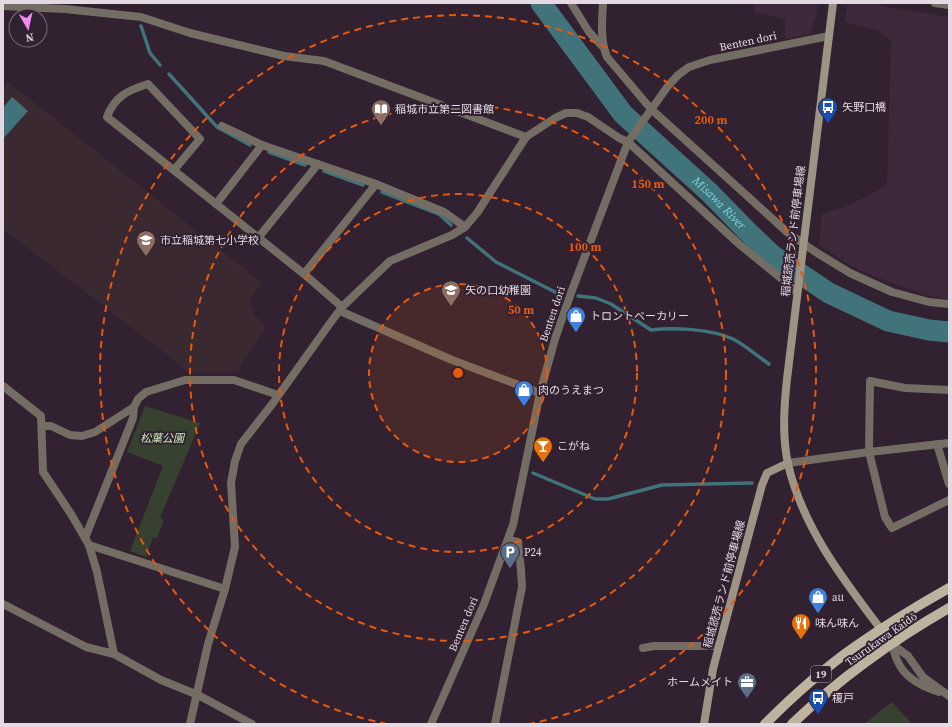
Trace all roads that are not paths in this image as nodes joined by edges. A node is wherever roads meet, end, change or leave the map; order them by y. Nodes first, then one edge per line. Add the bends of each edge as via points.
1 (571, 3) edge
2 (603, 3) edge
3 (834, 3) edge
4 (935, 3) edge
5 (949, 5) edge
6 (3, 6) edge
7 (829, 36) junction
8 (603, 47) junction
9 (651, 109) junction
10 (222, 126) dead end
11 (526, 138) junction
12 (628, 142) junction
13 (262, 145) junction
14 (318, 164) junction
15 (174, 170) junction
16 (376, 184) junction
17 (216, 204) junction
18 (465, 227) junction
19 (258, 238) junction
20 (803, 243) junction
21 (304, 274) junction
22 (797, 291) junction
23 (949, 304) edge
24 (341, 309) junction
25 (3, 386) edge
26 (949, 390) edge
27 (540, 393) junction
28 (278, 395) junction
29 (134, 407) junction
30 (42, 426) junction
31 (949, 443) edge
32 (937, 444) junction
33 (868, 452) junction
34 (788, 463) junction
35 (949, 484) edge
36 (949, 500) edge
37 (85, 538) junction
38 (508, 540) junction
39 (90, 545) junction
40 (949, 588) edge
41 (225, 589) junction
42 (3, 604) edge
43 (949, 608) edge
44 (881, 629) junction
45 (892, 644) junction
46 (719, 646) junction
47 (643, 648) dead end
48 (114, 654) junction
49 (198, 695) junction
50 (947, 695) edge
51 (190, 724) edge
52 (252, 724) edge
53 (432, 724) edge
54 (495, 724) edge
55 (704, 724) edge
56 (765, 724) edge
57 (792, 724) edge

1 - 8 street via 589,32
2 - 8 street
3 - 7 main road, 稲城読売ランド前停車場線
4 - 5 street
6 - 11 street via 141,17 190,33 284,56 324,61
7 - 9 street, Benten dori via 710,60 689,67 678,75
7 - 20 main road, 稲城読売ランド前停車場線
8 - 9 street via 607,57
9 - 12 street, Benten dori
9 - 20 street via 786,232
10 - 13 street
11 - 12 street via 555,118 566,113 577,113
11 - 18 street
12 - 22 street via 739,244
12 - 27 street, Benten dori via 571,293
13 - 14 street
13 - 17 street
14 - 16 street
14 - 19 street
15 - 15 street via 200,138 148,84 127,91 111,107 107,117
15 - 17 street
16 - 18 street via 444,212
16 - 21 street
17 - 19 street
18 - 24 street via 390,261
19 - 21 street
20 - 22 main road, 稲城読売ランド前停車場線
20 - 23 street via 850,274 892,292 929,302
21 - 24 street
22 - 34 main road, 稲城読売ランド前停車場線 via 784,403
24 - 27 street via 452,360
24 - 28 street
25 - 30 street via 41,416
26 - 33 street via 905,388 870,381
27 - 38 street, Benten dori via 514,525
28 - 29 street via 234,380 184,380 146,392
28 - 41 street via 241,444 235,461 231,483 235,546
29 - 30 street via 95,432 82,436 70,435 51,426
29 - 37 street via 133,418
30 - 37 street via 43,472
31 - 32 street
32 - 33 street
32 - 35 street
33 - 34 street
33 - 36 street via 885,516 892,528
34 - 44 main road, 稲城読売ランド前停車場線 via 797,495 813,531 836,568
34 - 46 main road, 稲城読売ランド前停車場線 via 767,474 764,479
37 - 39 street
38 - 53 street, Benten dori via 484,604
38 - 54 street via 518,542 522,587
39 - 41 street
39 - 48 street
40 - 44 main road, Tsurukawa Kaidō / 19
41 - 49 street via 208,644
42 - 48 street via 86,646
43 - 45 main road, Tsurukawa Kaidō / 19
44 - 45 main road, 稲城読売ランド前停車場線
44 - 56 main road, Tsurukawa Kaidō / 19 via 812,681
45 - 50 street via 908,656 923,677
45 - 50 street via 898,663 905,672 930,690
45 - 57 main road, Tsurukawa Kaidō / 19 via 856,669
46 - 47 street via 669,645
46 - 55 main road, 稲城読売ランド前停車場線
48 - 49 street via 161,680
49 - 51 street
49 - 52 street

